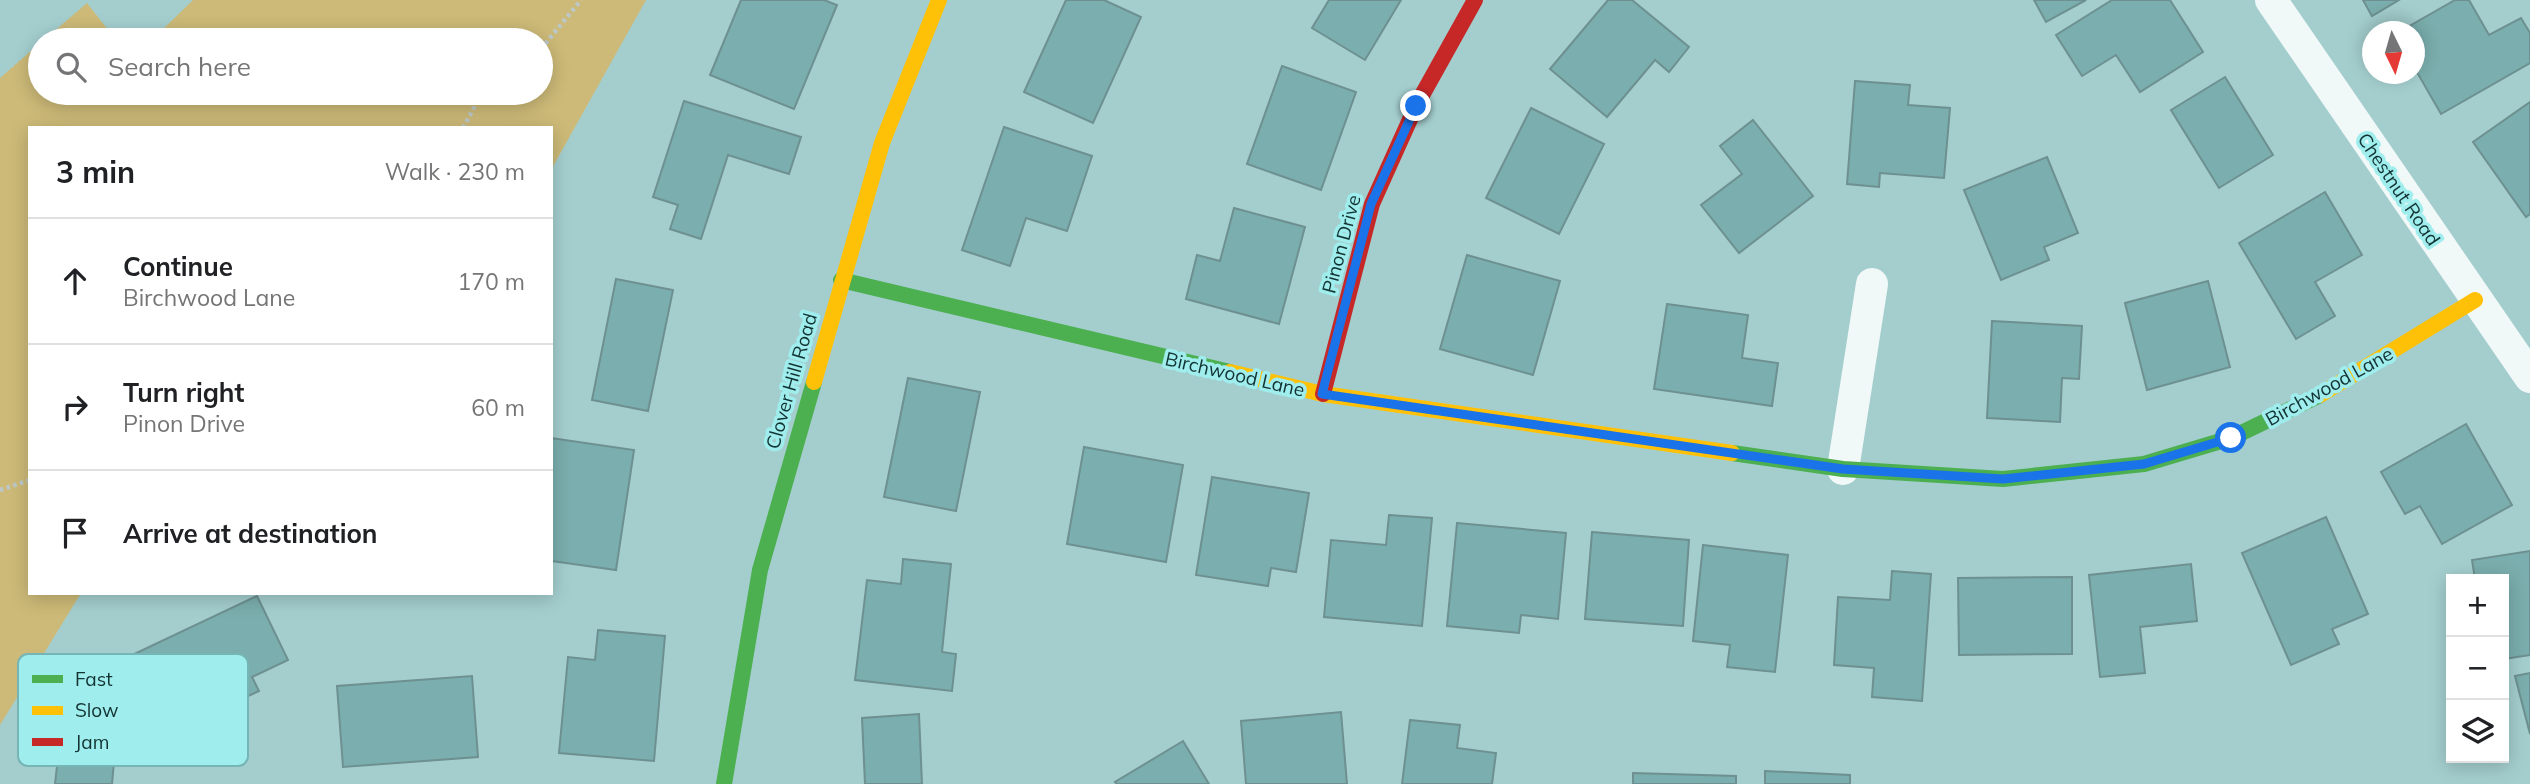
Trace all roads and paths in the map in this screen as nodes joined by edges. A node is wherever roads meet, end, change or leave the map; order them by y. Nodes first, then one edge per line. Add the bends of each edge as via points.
1 (581, 0) edge
2 (939, 0) edge
3 (1475, 0) edge
4 (2271, 0) edge
5 (553, 34) edge
6 (475, 105) edge
7 (464, 126) edge
8 (841, 280) junction
9 (1872, 284) dead end
10 (2475, 300) junction
11 (2530, 377) edge
12 (1322, 394) junction
13 (1843, 469) junction
14 (28, 481) edge
15 (0, 490) edge
16 (724, 784) edge

1 - 5 path
2 - 8 street, Clover Hill Road via 882,143
3 - 12 street, Pinon Drive via 1416,106 1371,204
4 - 10 street, Chestnut Road
6 - 7 path
8 - 12 street, Birchwood Lane
8 - 16 street, Clover Hill Road via 760,570
9 - 13 street
10 - 11 street, Chestnut Road
10 - 13 street, Birchwood Lane via 2320,395 2231,438 2144,464 2003,479
12 - 13 street, Birchwood Lane
14 - 15 path

